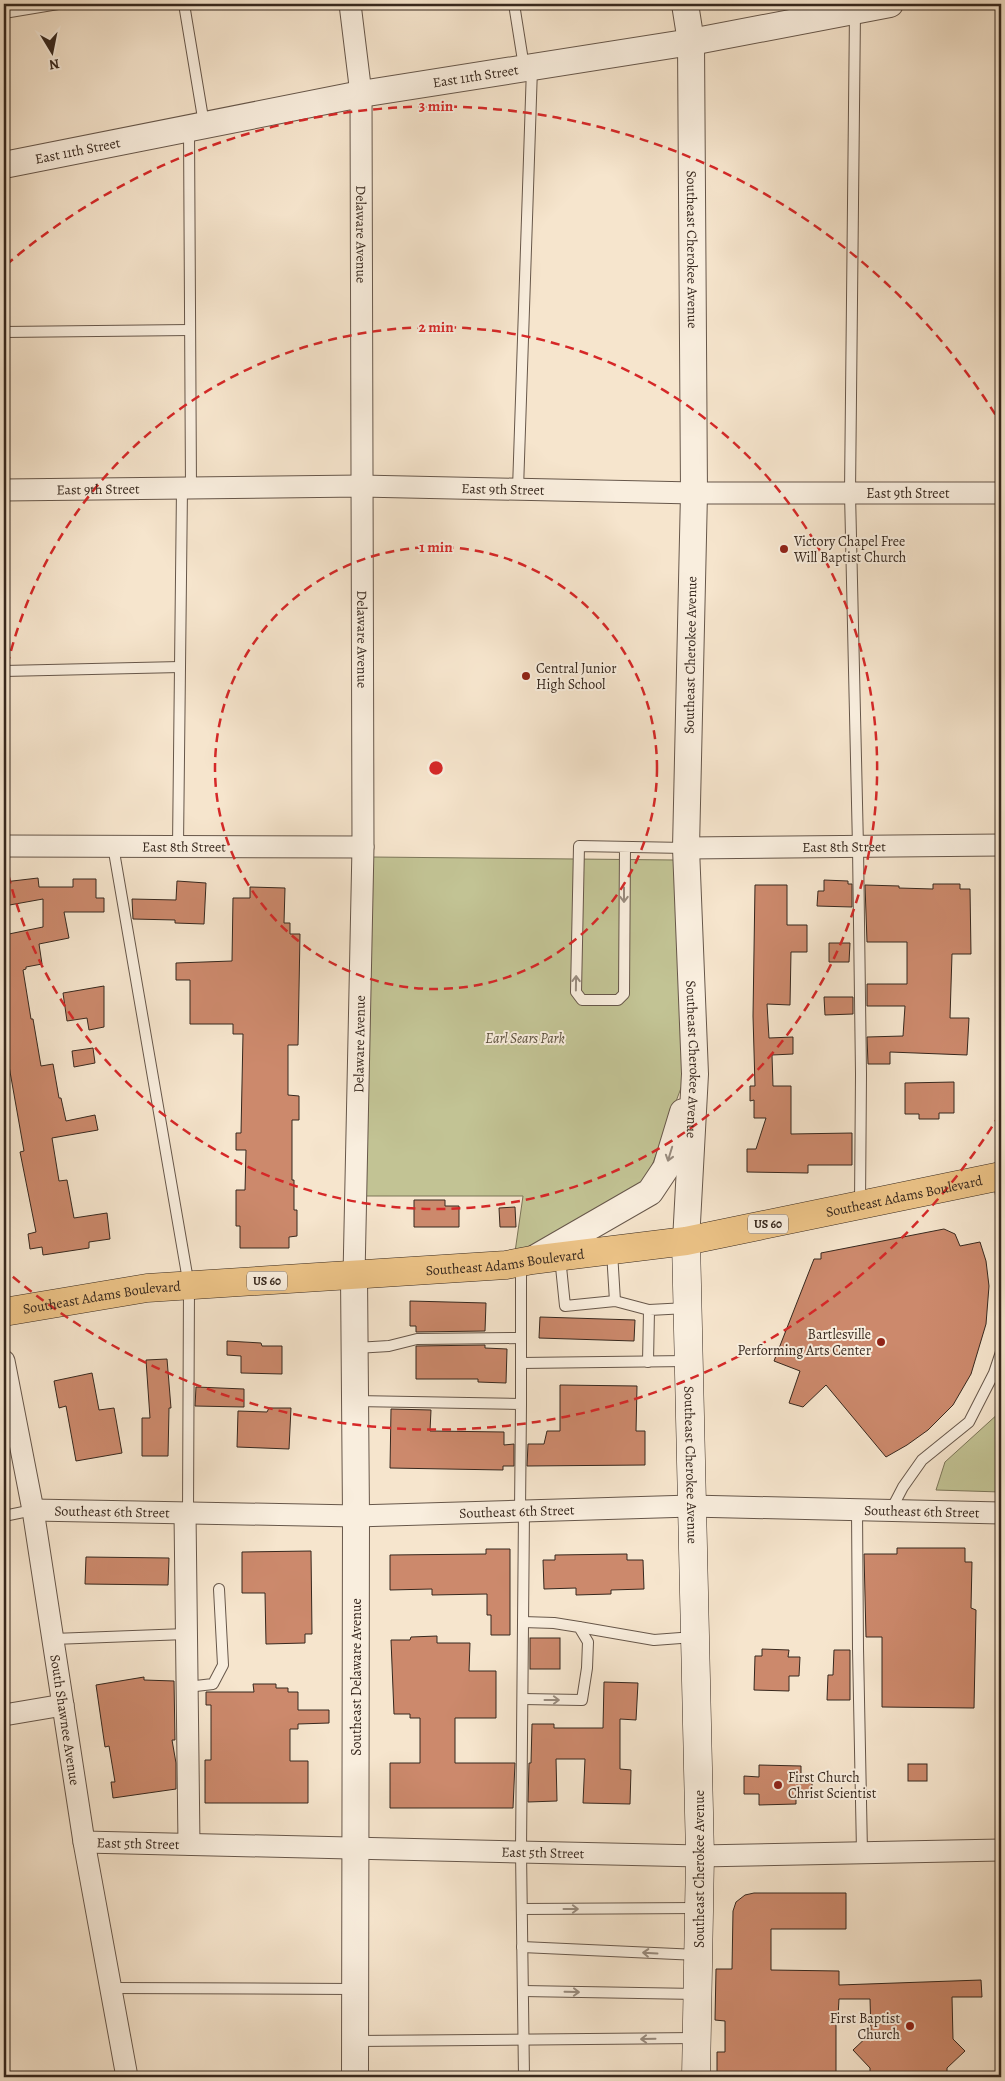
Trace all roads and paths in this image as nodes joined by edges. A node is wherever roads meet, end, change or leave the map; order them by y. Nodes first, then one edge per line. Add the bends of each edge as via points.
1 (58, 4) edge
2 (184, 4) edge
3 (350, 4) edge
4 (514, 4) edge
5 (685, 4) edge
6 (890, 4) edge
7 (855, 10) junction
8 (4, 13) edge
9 (691, 42) junction
10 (528, 68) junction
11 (361, 94) junction
12 (197, 127) junction
13 (4, 165) edge
14 (190, 330) junction
15 (4, 332) edge
16 (361, 486) junction
17 (186, 488) junction
18 (518, 489) junction
19 (4, 490) edge
20 (694, 492) junction
21 (850, 493) junction
22 (1001, 493) edge
23 (180, 667) junction
24 (4, 671) edge
25 (1001, 845) edge
26 (4, 846) edge
27 (113, 846) junction
28 (178, 846) junction
29 (858, 846) junction
30 (363, 847) junction
31 (625, 847) junction
32 (686, 848) junction
33 (695, 1074) junction
34 (1000, 1182) edge
35 (860, 1205) junction
36 (686, 1241) junction
37 (612, 1250) junction
38 (560, 1256) junction
39 (527, 1261) junction
40 (354, 1276) junction
41 (189, 1286) junction
42 (615, 1301) junction
43 (687, 1308) junction
44 (650, 1310) junction
45 (4, 1312) edge
46 (521, 1338) junction
47 (354, 1348) junction
48 (1001, 1352) edge
49 (4, 1361) edge
50 (688, 1361) junction
51 (648, 1362) junction
52 (520, 1363) junction
53 (355, 1402) junction
54 (520, 1404) junction
55 (691, 1506) junction
56 (858, 1509) junction
57 (33, 1510) junction
58 (891, 1510) junction
59 (522, 1511) junction
60 (186, 1513) junction
61 (1001, 1513) edge
62 (4, 1516) edge
63 (356, 1516) junction
64 (219, 1589) dead end
65 (523, 1622) junction
66 (579, 1626) junction
67 (186, 1634) junction
68 (694, 1637) junction
69 (53, 1639) junction
70 (187, 1687) junction
71 (523, 1700) junction
72 (63, 1705) junction
73 (4, 1715) edge
74 (84, 1842) junction
75 (189, 1844) junction
76 (356, 1847) junction
77 (1001, 1850) edge
78 (521, 1851) junction
79 (862, 1852) junction
80 (700, 1856) junction
81 (700, 1908) junction
82 (522, 1909) junction
83 (522, 1947) junction
84 (699, 1955) junction
85 (112, 1988) junction
86 (355, 1989) junction
87 (523, 1991) junction
88 (698, 1994) junction
89 (697, 2038) junction
90 (524, 2040) junction
91 (355, 2041) junction
92 (127, 2077) edge
93 (355, 2077) edge
94 (524, 2077) edge
95 (696, 2077) edge

1 - 8 lane
2 - 12 lane
3 - 11 street, Delaware Avenue
4 - 10 lane
5 - 9 street, Southeast Cherokee Avenue
6 - 7 street, East 11th Street
7 - 9 street, East 11th Street
7 - 21 lane
9 - 10 street, East 11th Street
9 - 20 street, Southeast Cherokee Avenue
10 - 11 street, East 11th Street
10 - 18 lane
11 - 12 street, East 11th Street
11 - 16 street, Delaware Avenue
12 - 13 street, East 11th Street
12 - 14 lane
14 - 15 lane
14 - 17 lane
16 - 17 street, East 9th Street
16 - 18 street, East 9th Street
16 - 30 street, Delaware Avenue
17 - 19 street, East 9th Street
17 - 23 lane
18 - 20 street, East 9th Street
20 - 21 street, East 9th Street
20 - 32 street, Southeast Cherokee Avenue
21 - 22 street, East 9th Street
21 - 29 lane
23 - 24 lane
23 - 28 lane
25 - 29 street, East 8th Street
26 - 27 street, East 8th Street
27 - 28 street, East 8th Street
27 - 41 lane
28 - 30 street, East 8th Street
29 - 32 street, East 8th Street
29 - 35 lane
30 - 40 street, Delaware Avenue
31 -> 31 lane via 624,994 618,1000 582,1000 576,992 579,846
31 - 32 lane
32 - 33 street, Southeast Cherokee Avenue
33 - 36 street, Southeast Cherokee Avenue
33 -> 39 street via 666,1168 650,1192
34 - 35 main road, Southeast Adams Boulevard / US 60
35 - 36 main road, Southeast Adams Boulevard / US 60
36 - 37 main road, Southeast Adams Boulevard / US 60
36 - 43 main road, Southeast Cherokee Avenue
37 - 38 main road, Southeast Adams Boulevard / US 60
37 - 42 lane
38 - 39 main road, Southeast Adams Boulevard / US 60
38 - 42 lane via 565,1306
39 - 40 main road, Southeast Adams Boulevard / US 60
39 - 46 lane
40 - 41 main road, Southeast Adams Boulevard / US 60
40 - 47 street, Southeast Delaware Avenue
41 - 45 main road, Southeast Adams Boulevard / US 60 via 147,1288
41 - 60 lane
42 - 44 lane
43 - 44 lane
43 - 50 main road, Southeast Cherokee Avenue
44 - 51 lane
46 - 47 lane via 417,1339 389,1346
46 - 52 lane
47 - 53 street, Southeast Delaware Avenue
48 - 58 lane via 969,1422 922,1460
49 - 57 street, South Shawnee Avenue
50 - 51 lane
50 - 55 main road, Southeast Cherokee Avenue
51 - 52 lane
52 - 54 lane
53 - 54 lane
53 - 63 street, Southeast Delaware Avenue
54 - 59 lane
55 - 56 street, Southeast 6th Street
55 - 59 street, Southeast 6th Street
55 - 68 main road, Southeast Cherokee Avenue
56 - 58 street, Southeast 6th Street
56 - 79 lane
57 - 60 street, Southeast 6th Street
57 - 62 lane
57 - 69 street, South Shawnee Avenue
58 - 61 street, Southeast 6th Street
59 - 63 street, Southeast 6th Street
59 - 65 lane
60 - 63 street, Southeast 6th Street
60 - 67 street
63 - 76 street, Southeast Delaware Avenue
64 - 70 lane via 223,1665 213,1684
65 - 66 lane
65 - 71 lane
66 - 68 lane via 654,1640
71 -> 66 lane via 582,1700 588,1642
67 - 69 lane
67 - 70 street
68 - 80 main road, Southeast Cherokee Avenue
69 - 72 street, South Shawnee Avenue
70 - 75 street
71 - 78 lane
72 - 73 street
72 - 74 street, South Shawnee Avenue
74 - 75 street, East 5th Street
74 - 85 street, South Shawnee Avenue
75 - 76 street, East 5th Street
76 - 78 street, East 5th Street
76 - 86 street, Southeast Delaware Avenue
77 - 79 street, East 5th Street
78 - 80 street, East 5th Street
78 - 82 lane
79 - 80 street, East 5th Street
80 - 81 main road, Southeast Cherokee Avenue
82 -> 81 lane
81 - 84 main road, Southeast Cherokee Avenue
82 - 83 lane
84 -> 83 lane
83 - 87 lane
84 - 88 main road, Southeast Cherokee Avenue
85 - 86 lane
85 - 92 street, South Shawnee Avenue
86 - 91 street, Southeast Delaware Avenue
87 -> 88 lane
87 - 90 lane
88 - 89 main road, Southeast Cherokee Avenue
89 -> 90 lane
89 - 95 main road, Southeast Cherokee Avenue
90 - 91 lane
90 - 94 lane
91 - 93 street, Southeast Delaware Avenue

